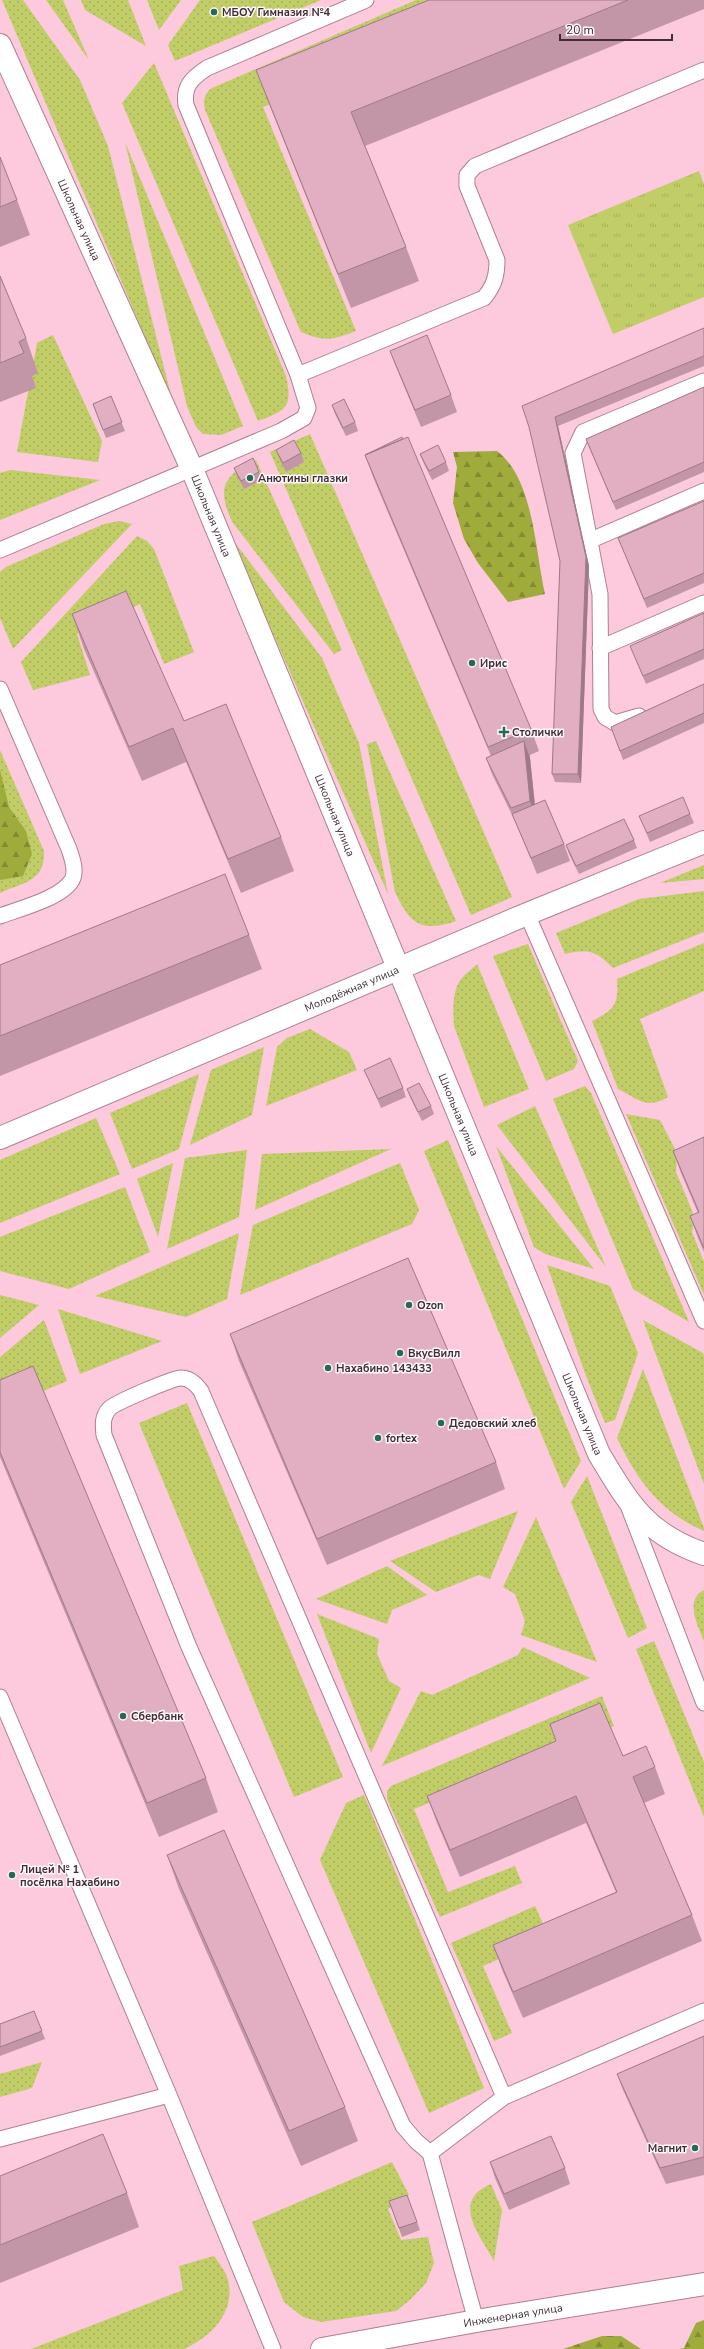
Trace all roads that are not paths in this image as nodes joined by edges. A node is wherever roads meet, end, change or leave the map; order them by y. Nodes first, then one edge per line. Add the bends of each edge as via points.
1 (366, 0) edge
2 (0, 45) edge
3 (704, 70) edge
4 (298, 375) junction
5 (704, 381) edge
6 (192, 469) junction
7 (704, 491) edge
8 (589, 541) junction
9 (0, 550) edge
10 (704, 603) edge
11 (600, 648) junction
12 (0, 689) edge
13 (650, 711) edge
14 (704, 842) edge
15 (527, 914) junction
16 (0, 916) edge
17 (399, 970) junction
18 (0, 1138) edge
19 (704, 1321) edge
20 (626, 1500) junction
21 (704, 1554) edge
22 (0, 1696) edge
23 (704, 1703) edge
24 (704, 2011) edge
25 (169, 2095) junction
26 (504, 2097) junction
27 (0, 2139) edge
28 (430, 2153) junction
29 (704, 2284) edge
30 (476, 2321) junction
31 (331, 2348) edge
32 (273, 2349) edge

1 - 4 lane via 207,68 188,84 185,95 186,105
2 - 6 street, Школьная улица
3 - 4 lane via 475,166 467,175 467,186 497,260 493,287 484,298
4 - 6 lane via 308,408 304,418 281,431
5 - 8 lane via 584,432 574,453
6 - 9 lane
6 - 17 street, Школьная улица
7 - 8 lane
8 - 11 lane via 600,594
10 - 11 lane
11 - 13 lane via 601,708 604,718 615,723 630,720
12 - 16 lane via 74,864 73,879 62,892
14 - 15 street, Молодёжная улица
15 - 17 street, Молодёжная улица
15 - 19 lane
17 - 18 street, Молодёжная улица
17 - 20 street, Школьная улица via 576,1404 599,1454
20 - 21 street, Школьная улица via 664,1535 684,1547
20 - 23 lane
22 - 25 lane
24 - 26 lane
25 - 27 lane
25 - 32 lane
26 - 28 lane
26 - 28 lane via 201,1390 196,1384 182,1378 164,1383 110,1407 103,1421 104,1435 189,1647 403,2126
28 - 30 lane
29 - 30 street, Инженерная улица
30 - 31 street, Инженерная улица

